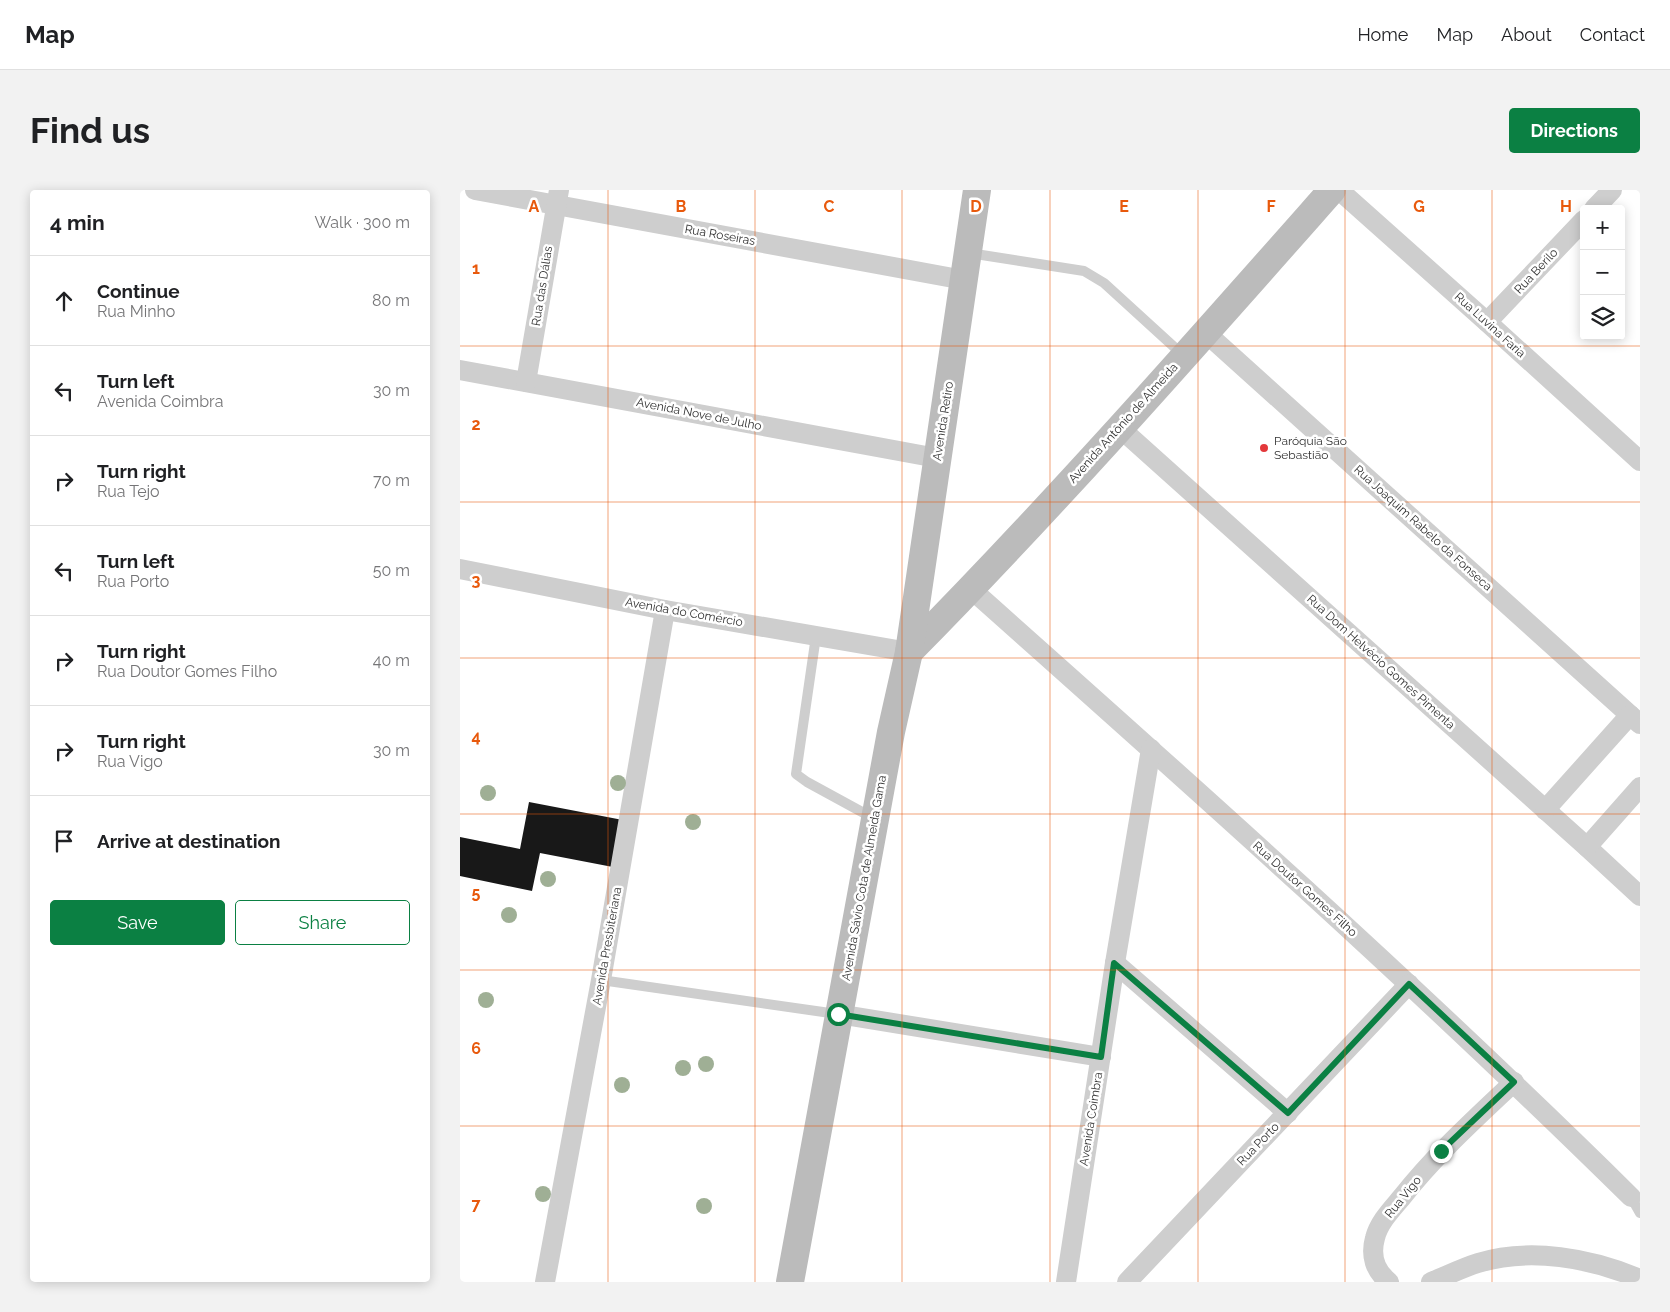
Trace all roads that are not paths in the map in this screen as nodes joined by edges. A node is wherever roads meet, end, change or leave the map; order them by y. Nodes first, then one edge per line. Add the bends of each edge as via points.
1 (475, 190) edge
2 (977, 190) edge
3 (1332, 190) edge
4 (1339, 190) edge
5 (1612, 190) edge
6 (557, 197) edge
7 (1598, 205) edge
8 (1580, 224) edge
9 (968, 253) junction
10 (964, 280) junction
11 (1487, 322) junction
12 (1206, 333) junction
13 (1185, 356) junction
14 (460, 370) edge
15 (526, 382) junction
16 (1120, 428) junction
17 (937, 458) junction
18 (1640, 461) edge
19 (460, 569) edge
20 (971, 589) junction
21 (665, 610) junction
22 (816, 636) junction
23 (909, 652) junction
24 (1635, 719) edge
25 (1151, 749) junction
26 (1640, 787) edge
27 (1545, 810) junction
28 (875, 818) junction
29 (1588, 846) junction
30 (1640, 896) edge
31 (1114, 963) junction
32 (601, 980) junction
33 (1409, 984) junction
34 (838, 1014) junction
35 (1101, 1057) junction
36 (1514, 1082) junction
37 (1288, 1113) junction
38 (1636, 1205) edge
39 (1640, 1279) edge
40 (545, 1282) edge
41 (790, 1282) edge
42 (1066, 1282) edge
43 (1127, 1282) edge
44 (1389, 1282) edge
45 (1431, 1282) edge

1 - 6 street, Rua Roseiras
2 - 9 street, Avenida Retiro
3 - 12 street, Avenida Antônio de Almeida
4 - 11 street, Rua Luvina Faria
5 - 7 street
6 - 10 street, Rua Roseiras
6 - 15 street, Rua das Dálias
8 - 11 street, Rua Berilo
9 - 10 street, Avenida Retiro
9 - 13 lane via 1084,271 1104,283
10 - 17 street, Avenida Retiro
11 - 18 street, Rua Luvina Faria
12 - 13 street, Avenida Antônio de Almeida
12 - 24 street, Rua Joaquim Rabelo da Fonseca
13 - 16 street, Avenida Antônio de Almeida
14 - 15 street, Avenida Nove de Julho
15 - 17 street, Avenida Nove de Julho
16 - 20 street, Avenida Antônio de Almeida
16 - 27 street, Rua Dom Helvécio Gomes Pimenta
17 - 23 street, Avenida Retiro
19 - 21 street, Avenida do Comércio
20 - 23 street, Avenida Antônio de Almeida
20 - 25 street, Rua Doutor Gomes Filho
21 - 22 street, Avenida do Comércio
21 - 32 street, Avenida Presbiteriana
22 - 23 street, Avenida do Comércio
22 - 28 lane via 796,774
23 - 28 street, Avenida Sávio Cota de Almeida Gama
24 - 27 street
25 - 31 street, Avenida Coimbra
25 - 33 street, Rua Doutor Gomes Filho
26 - 29 street
27 - 29 street, Rua Dom Helvécio Gomes Pimenta
28 - 34 street, Avenida Sávio Cota de Almeida Gama
29 - 30 street, Rua Dom Helvécio Gomes Pimenta
31 - 35 street, Avenida Coimbra
31 - 37 street
32 - 34 lane
32 - 40 street, Avenida Presbiteriana
33 - 36 street, Rua Doutor Gomes Filho
33 - 37 street, Rua Porto
34 - 35 street
34 - 41 street, Avenida Sávio Cota de Almeida Gama
35 - 42 street, Avenida Coimbra
36 - 38 street, Rua Doutor Gomes Filho
36 - 44 street, Rua Vigo via 1441,1151 1384,1218 1373,1252 1380,1275
37 - 43 street, Rua Porto
39 - 45 street via 1590,1262 1524,1256 1478,1263

